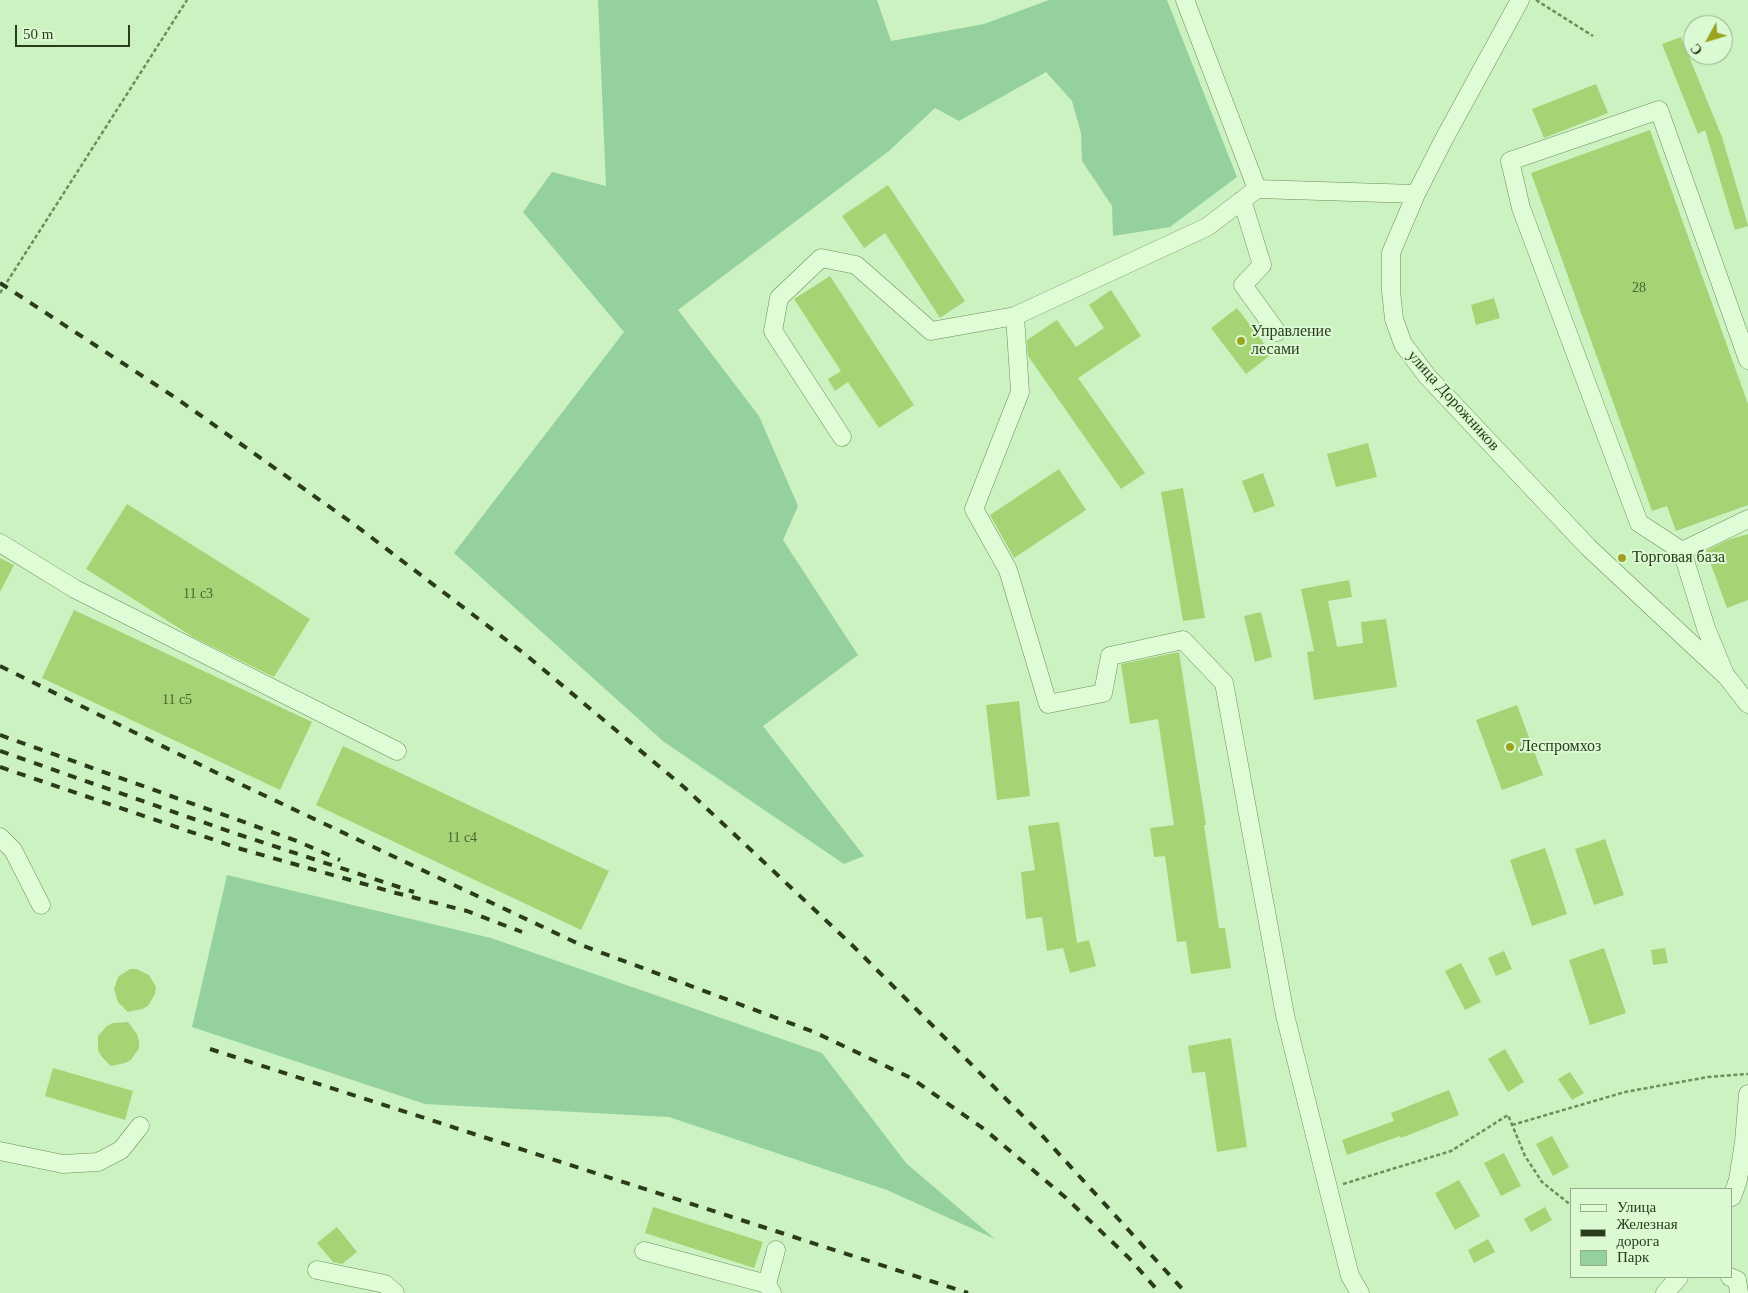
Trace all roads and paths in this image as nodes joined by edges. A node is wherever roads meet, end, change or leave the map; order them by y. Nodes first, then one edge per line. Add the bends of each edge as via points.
1 (187, 0) edge
2 (1185, 0) edge
3 (1520, 0) edge
4 (1536, 0) edge
5 (1593, 36) dead end
6 (1257, 188) junction
7 (1416, 194) junction
8 (1242, 200) junction
9 (0, 293) edge
10 (1015, 316) junction
11 (1277, 332) dead end
12 (1748, 360) edge
13 (842, 437) dead end
14 (1748, 519) edge
15 (0, 543) edge
16 (1682, 550) junction
17 (1727, 677) junction
18 (1748, 704) edge
19 (397, 751) dead end
20 (0, 837) edge
21 (41, 905) dead end
22 (1748, 1074) edge
23 (1748, 1094) edge
24 (1512, 1125) junction
25 (140, 1126) dead end
26 (1746, 1142) edge
27 (0, 1151) edge
28 (1328, 1189) junction
29 (1733, 1194) edge
30 (1570, 1204) edge
31 (776, 1250) dead end
32 (644, 1251) dead end
33 (317, 1270) dead end
34 (1680, 1278) edge
35 (1732, 1278) edge
36 (770, 1288) edge
37 (395, 1293) edge
38 (1360, 1293) edge
39 (1665, 1293) edge
40 (1739, 1293) edge

1 - 9 path
2 - 6 street
3 - 7 street, улица Дорожников
4 - 5 path
6 - 7 street
6 - 8 street
7 - 17 street, улица Дорожников via 1391,253 1393,309 1402,344 1427,376 1588,547
8 - 10 street via 1207,227
8 - 11 street via 1262,265 1243,286
10 - 13 street via 931,331 856,266 821,258 779,298 772,331
10 - 28 street via 1020,392 974,509 1008,570 1048,704 1103,693 1110,656 1183,640 1224,683 1285,1015
12 - 16 street via 1659,110 1510,161 1521,208 1639,523
14 - 16 street
15 - 19 street via 75,589
16 - 17 street via 1706,628
17 - 18 street, улица Дорожников
20 - 21 street via 13,850
22 - 24 path via 1708,1077 1625,1092
23 - 26 street
24 - 28 path via 1508,1115 1450,1152
24 - 30 path via 1525,1156 1542,1182
25 - 27 street via 120,1150 98,1162 63,1164
26 - 29 street
28 - 38 street via 1350,1276
31 - 36 street
32 - 36 street
33 - 37 street via 385,1284
34 - 39 street
35 - 40 street via 1737,1280

